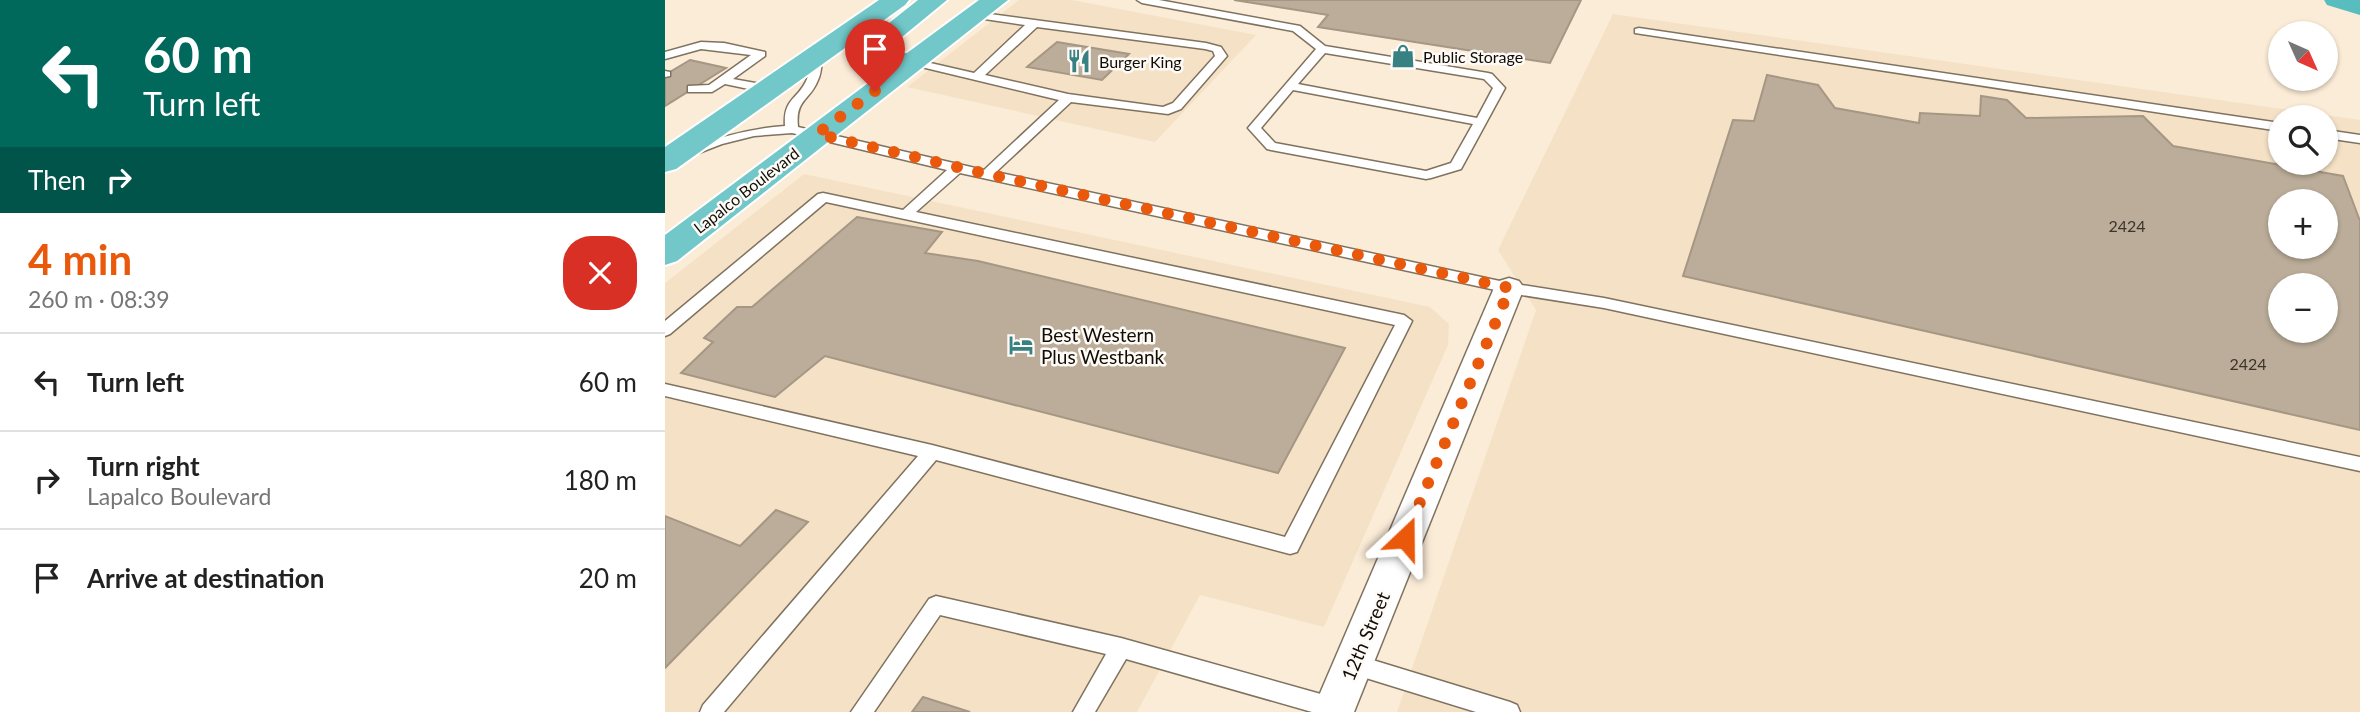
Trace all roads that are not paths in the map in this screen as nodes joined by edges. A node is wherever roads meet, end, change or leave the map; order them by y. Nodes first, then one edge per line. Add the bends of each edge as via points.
1 (896, 0) edge
2 (934, 0) edge
3 (1142, 0) edge
4 (985, 7) edge
5 (1034, 23) junction
6 (1639, 31) dead end
7 (1322, 49) junction
8 (816, 56) junction
9 (665, 57) edge
10 (913, 62) junction
11 (977, 76) junction
12 (723, 80) junction
13 (1290, 86) junction
14 (692, 89) dead end
15 (768, 89) junction
16 (1068, 98) junction
17 (1480, 122) junction
18 (2268, 125) edge
19 (805, 132) junction
20 (2338, 136) edge
21 (2360, 139) edge
22 (665, 162) edge
23 (957, 168) junction
24 (987, 174) junction
25 (906, 215) junction
26 (665, 253) edge
27 (1510, 288) junction
28 (665, 330) edge
29 (665, 390) edge
30 (932, 452) junction
31 (2360, 464) edge
32 (1121, 648) junction
33 (1353, 664) junction
34 (1334, 710) edge
35 (710, 712) edge
36 (861, 712) edge
37 (1083, 712) edge
38 (1510, 712) edge

1 - 8 main road
2 - 10 main road via 879,41 875,52 890,61
3 - 7 lane via 1296,28
4 - 5 lane
4 - 10 main road, Lapalco Boulevard
5 - 11 lane
5 - 16 lane via 1206,46 1217,49 1221,56 1177,106 1164,111
6 - 18 lane
7 - 13 lane
7 - 17 lane via 1488,76 1499,88
8 - 15 main road
8 - 19 lane via 813,80 797,97 790,115
9 - 12 lane via 705,43 761,54
10 - 11 lane
10 - 19 main road, Lapalco Boulevard
11 - 16 lane
12 - 14 lane via 712,88 706,84
12 - 15 lane
13 - 17 lane
13 - 17 lane via 1254,128 1271,146 1426,175 1456,166
15 - 22 main road
16 - 24 lane
19 - 22 lane via 754,132
19 - 23 lane
19 - 26 main road, Lapalco Boulevard
20 - 21 lane
23 - 24 lane
23 - 25 lane
24 - 27 lane
25 - 28 lane via 823,197
25 - 30 lane via 1404,321 1290,546
27 - 31 lane via 1604,303
27 - 33 street, 12th Street
29 - 30 lane
30 - 35 lane
32 - 34 lane
32 - 36 lane via 936,605
32 - 37 lane
33 - 34 street, 12th Street
33 - 38 lane

